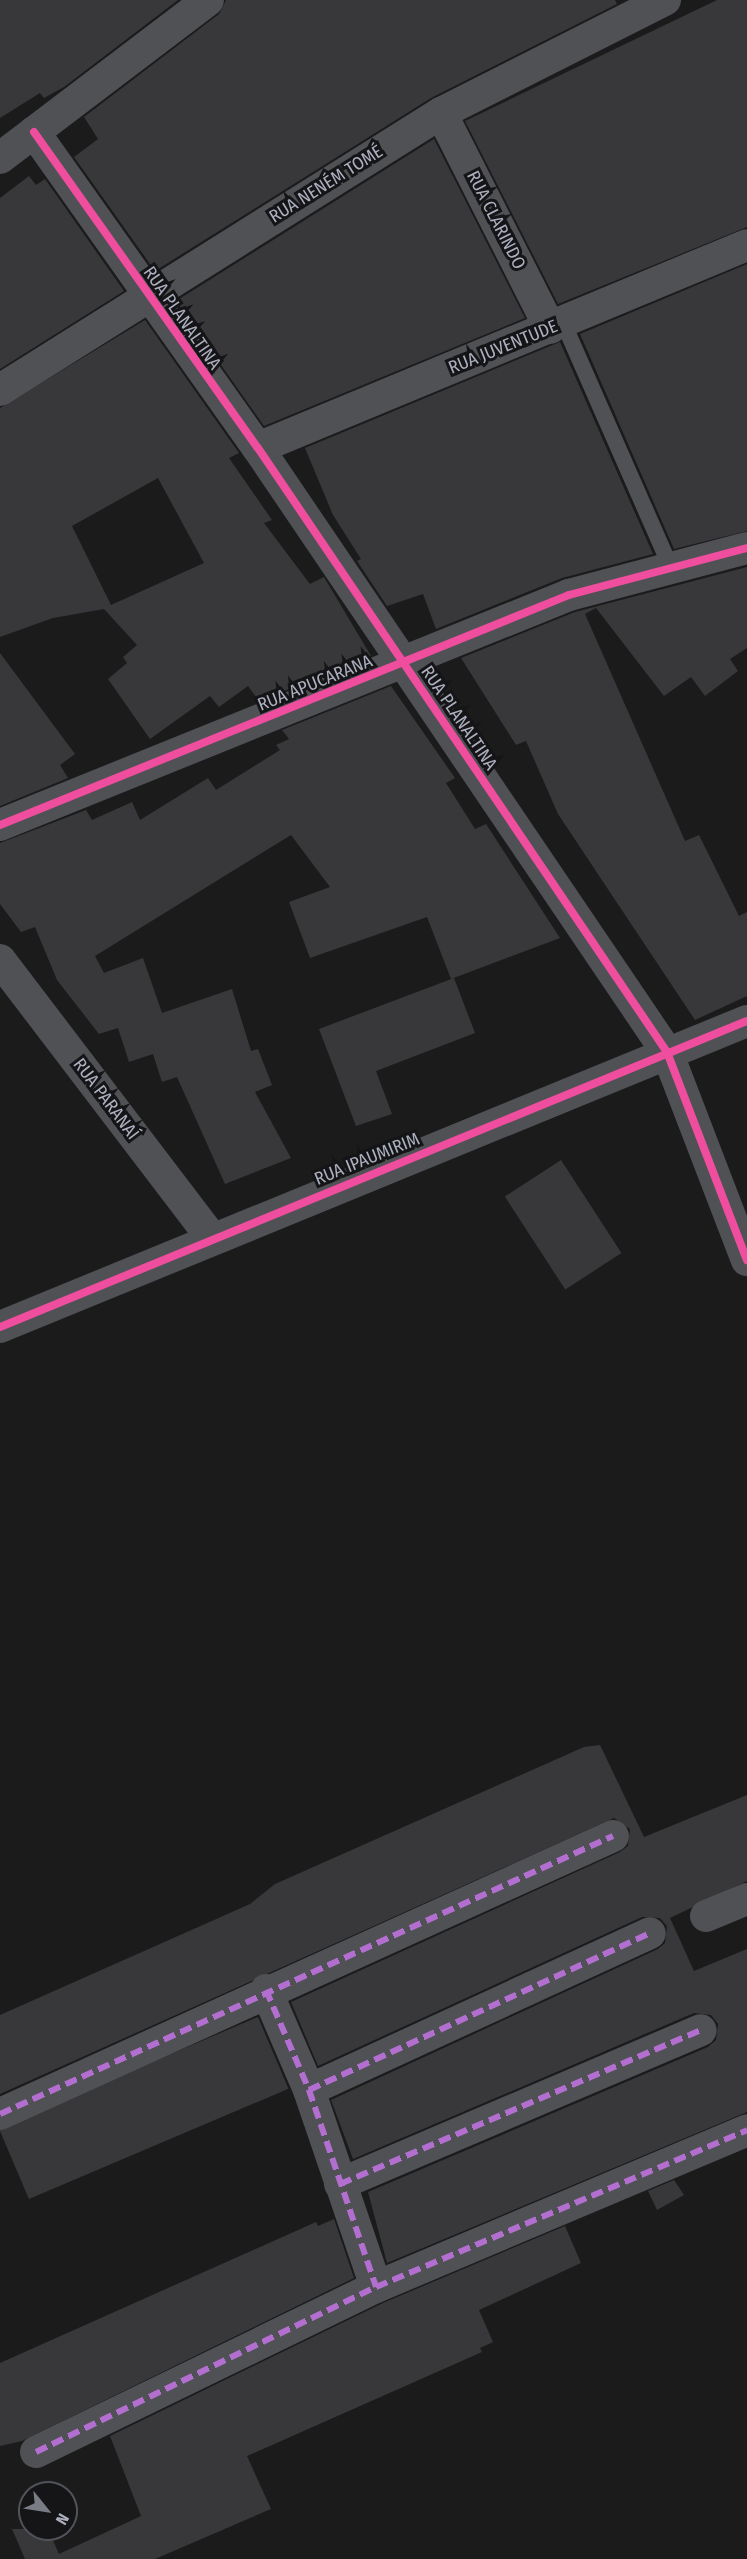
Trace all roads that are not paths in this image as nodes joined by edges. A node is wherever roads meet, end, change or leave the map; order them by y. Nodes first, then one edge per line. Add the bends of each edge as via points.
1 (208, 0) edge
2 (665, 0) edge
3 (441, 113) junction
4 (34, 132) junction
5 (0, 158) edge
6 (747, 245) edge
7 (147, 295) junction
8 (557, 325) junction
9 (0, 390) edge
10 (258, 448) junction
11 (747, 549) edge
12 (671, 568) junction
13 (404, 664) junction
14 (0, 825) edge
15 (0, 960) edge
16 (747, 1021) edge
17 (667, 1052) junction
18 (212, 1239) junction
19 (747, 1260) edge
20 (0, 1327) edge
21 (613, 1836) dead end
22 (747, 1899) edge
23 (706, 1916) dead end
24 (650, 1933) dead end
25 (266, 1990) junction
26 (701, 2030) dead end
27 (309, 2090) junction
28 (0, 2114) edge
29 (747, 2130) edge
30 (340, 2184) junction
31 (376, 2287) junction
32 (36, 2452) dead end

1 - 4 street
2 - 3 street, RUA NENÉM TOMÉ
3 - 7 street, RUA NENÉM TOMÉ
3 - 8 street, RUA CLARINDO
4 - 5 street
4 - 7 street, RUA PLANALTINA
6 - 8 street, RUA JUVENTUDE
7 - 9 street, RUA NENÉM TOMÉ
7 - 10 street, RUA PLANALTINA
8 - 10 street, RUA JUVENTUDE
8 - 12 lane
10 - 13 street, RUA PLANALTINA
11 - 12 street, RUA APUCARANA
12 - 13 street, RUA APUCARANA via 569,595
13 - 14 street, RUA APUCARANA
13 - 17 street, RUA PLANALTINA
15 - 18 street, RUA PARANAÍ
16 - 17 street, RUA IPAUMIRIM
17 - 18 street, RUA IPAUMIRIM
17 - 19 street, RUA PLANALTINA
18 - 20 street, RUA IPAUMIRIM
21 - 25 street
22 - 23 street
24 - 27 street
25 - 27 street
25 - 28 street
26 - 30 street
27 - 30 street
29 - 31 street
30 - 31 street
31 - 32 street

